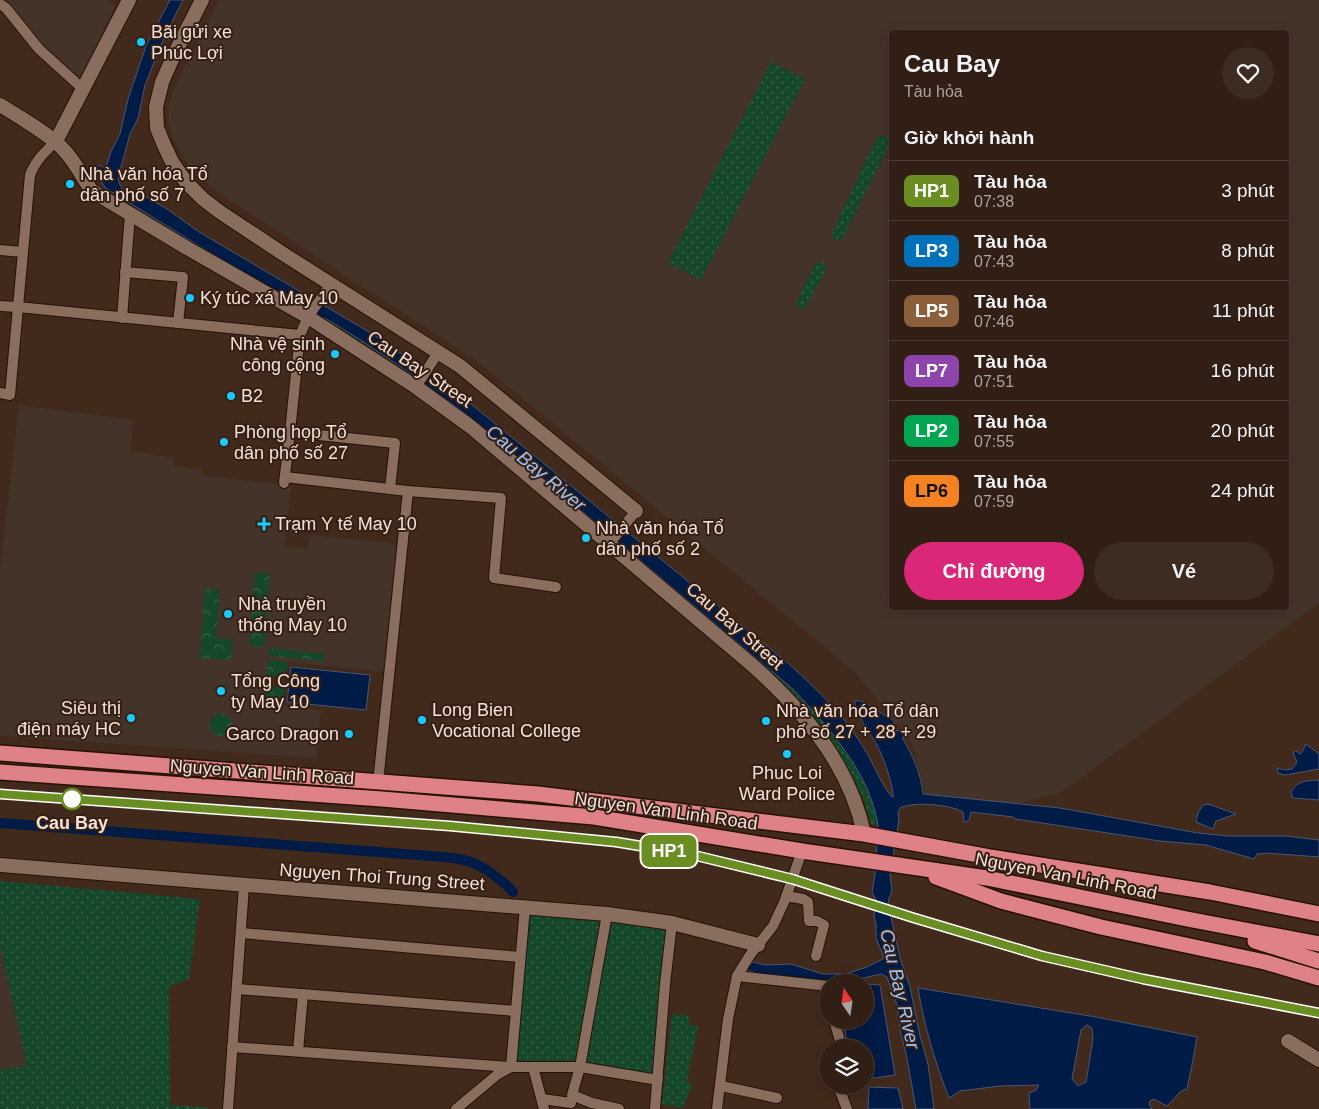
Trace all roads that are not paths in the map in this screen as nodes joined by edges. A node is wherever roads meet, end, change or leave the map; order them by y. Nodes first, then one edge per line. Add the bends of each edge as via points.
1 (128, 0) edge
2 (202, 0) edge
3 (0, 4) edge
4 (83, 89) junction
5 (0, 104) edge
6 (56, 142) junction
7 (130, 214) junction
8 (0, 250) edge
9 (23, 252) junction
10 (125, 272) junction
11 (328, 289) junction
12 (0, 306) edge
13 (18, 308) junction
14 (308, 317) junction
15 (122, 318) junction
16 (178, 323) junction
17 (300, 335) junction
18 (439, 352) junction
19 (416, 387) junction
20 (0, 393) edge
21 (290, 432) junction
22 (390, 489) junction
23 (408, 490) junction
24 (636, 511) joint
25 (609, 544) junction
26 (556, 587) dead end
27 (0, 753) edge
28 (0, 772) edge
29 (253, 773) junction
30 (378, 783) junction
31 (252, 789) junction
32 (865, 834) junction
33 (802, 851) junction
34 (0, 865) edge
35 (904, 866) junction
36 (244, 886) junction
37 (786, 896) junction
38 (524, 907) junction
39 (607, 914) junction
40 (1319, 914) edge
41 (1187, 919) junction
42 (672, 923) junction
43 (241, 933) junction
44 (1319, 944) edge
45 (758, 945) junction
46 (816, 956) dead end
47 (520, 957) junction
48 (1319, 961) edge
49 (737, 976) junction
50 (1319, 978) edge
51 (819, 985) edge
52 (237, 989) junction
53 (303, 994) junction
54 (516, 1010) junction
55 (1288, 1041) dead end
56 (232, 1047) junction
57 (298, 1051) junction
58 (1319, 1060) edge
59 (511, 1067) junction
60 (533, 1067) junction
61 (580, 1067) junction
62 (658, 1080) junction
63 (721, 1086) junction
64 (842, 1094) edge
65 (777, 1098) dead end
66 (571, 1102) edge
67 (543, 1104) edge
68 (228, 1109) edge
69 (456, 1109) edge
70 (619, 1109) edge
71 (654, 1109) edge
72 (717, 1109) edge
73 (847, 1109) edge

1 - 4 street
2 - 11 street via 162,82 156,107 157,128 172,162 203,199
3 - 4 street via 39,49
4 - 6 street
5 - 6 street, Cau Bay Street
6 - 7 street, Cau Bay Street via 92,190
6 - 9 street via 39,159 30,175
7 - 10 street
7 - 14 street, Cau Bay Street
8 - 9 street
9 - 13 street
10 - 15 street
10 - 16 street via 183,277
11 - 14 street
11 - 18 street
12 - 13 street
13 - 15 street
13 - 20 street via 10,395
14 - 17 street
14 - 19 street, Cau Bay Street
15 - 16 street
16 - 17 street
17 - 21 street
18 - 19 street
18 - 24 street via 494,392
19 - 25 street, Cau Bay Street via 471,427
21 - 22 street via 395,443
21 - 22 street via 285,480
22 - 23 street
23 - 26 street via 500,498 494,578
23 - 30 street
24 - 25 street
25 - 32 street, Cau Bay Street via 751,664 800,712 846,778
27 - 29 highway, Nguyen Van Linh Road
28 - 31 highway, Nguyen Van Linh Road
29 - 30 highway, Nguyen Van Linh Road
29 - 31 highway
30 - 32 highway, Nguyen Van Linh Road via 538,794
31 - 33 highway, Nguyen Van Linh Road via 594,817
32 - 40 highway, Nguyen Van Linh Road via 1210,892
33 - 35 highway, Nguyen Van Linh Road
33 - 37 street
34 - 36 street, Nguyen Thoi Trung Street
35 - 41 highway, Nguyen Van Linh Road via 987,878
35 - 50 highway via 1001,901 1101,927 1265,962
36 - 38 street, Nguyen Thoi Trung Street
36 - 43 street
37 - 45 street via 773,926
37 - 46 street via 808,902 809,921 824,925
38 - 39 street, Nguyen Thoi Trung Street
38 - 47 street
39 - 42 street, Nguyen Thoi Trung Street
39 - 61 street
41 - 44 highway, Nguyen Van Linh Road
41 - 48 highway
42 - 45 street, Nguyen Thoi Trung Street
42 - 62 street
43 - 47 street
43 - 52 street
45 - 49 street
47 - 54 street
49 - 51 street
49 - 63 street via 728,1019
52 - 53 street
52 - 56 street
53 - 54 street
53 - 57 street
54 - 59 street
55 - 58 street
56 - 57 street
56 - 68 street
57 - 59 street
59 - 60 street
59 - 69 street
60 - 61 street
60 - 67 street
61 - 62 street
61 - 66 street
62 - 71 street
63 - 65 street
63 - 72 street
64 - 73 street
66 - 67 street
66 - 70 street

